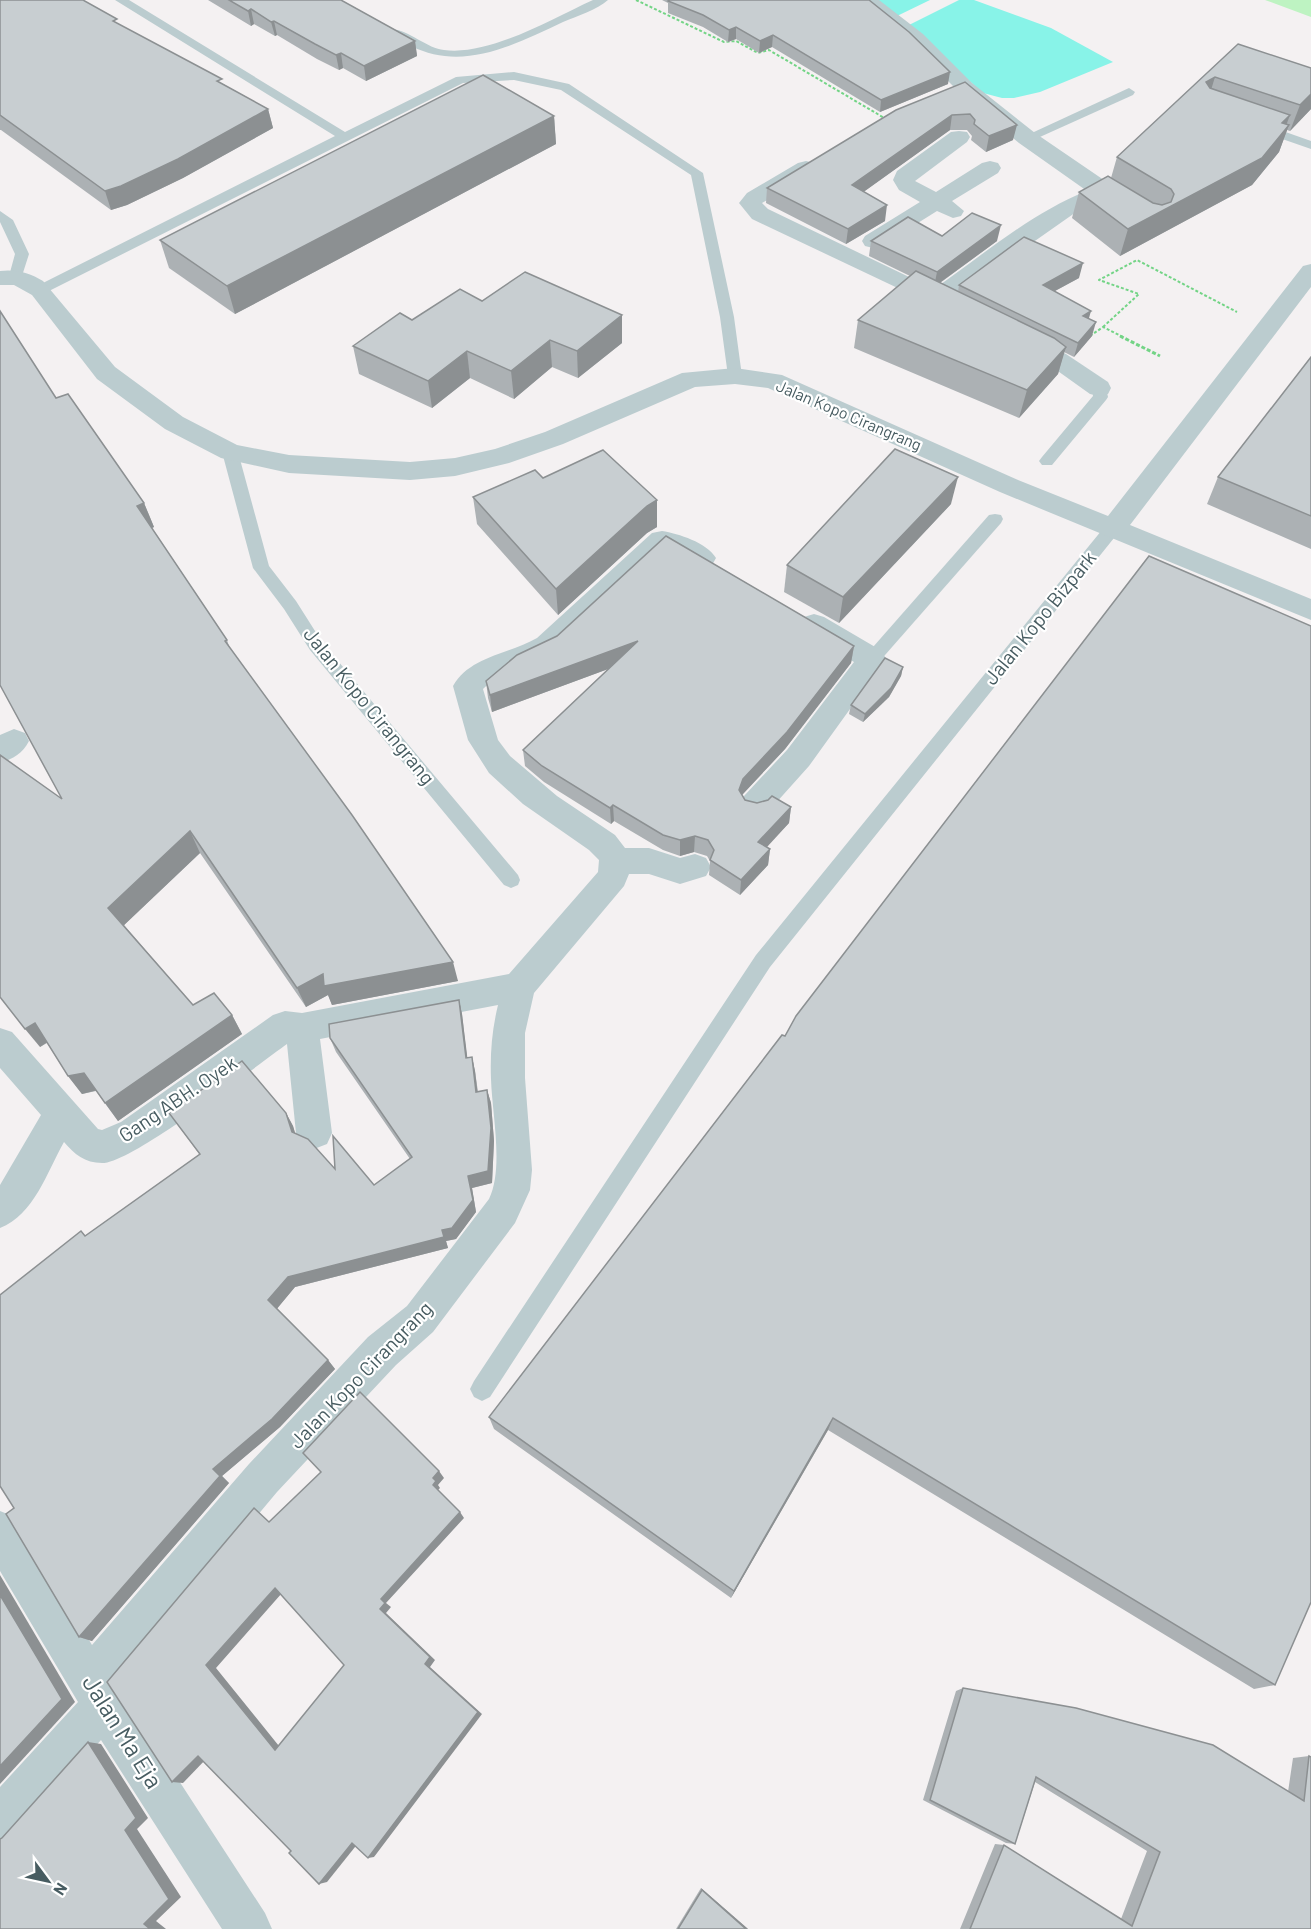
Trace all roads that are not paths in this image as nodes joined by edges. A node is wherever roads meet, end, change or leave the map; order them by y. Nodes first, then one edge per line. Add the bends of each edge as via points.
1 (121, 0) edge
2 (602, 0) edge
3 (867, 0) edge
4 (384, 27) edge
5 (965, 87) junction
6 (1129, 92) dead end
7 (886, 119) edge
8 (1250, 124) edge
9 (345, 137) junction
10 (959, 137) dead end
11 (1027, 138) junction
12 (1311, 145) edge
13 (825, 157) edge
14 (990, 168) dead end
15 (1103, 192) junction
16 (935, 202) junction
17 (957, 213) dead end
18 (0, 215) edge
19 (1153, 222) edge
20 (848, 256) junction
21 (1311, 271) edge
22 (8, 277) edge
23 (40, 290) junction
24 (936, 299) junction
25 (958, 309) edge
26 (1005, 333) edge
27 (735, 376) junction
28 (1099, 388) joint
29 (230, 452) junction
30 (1047, 460) dead end
31 (995, 519) dead end
32 (1112, 529) junction
33 (727, 572) edge
34 (1311, 610) edge
35 (794, 612) edge
36 (872, 659) junction
37 (755, 805) edge
38 (694, 867) dead end
39 (614, 869) junction
40 (511, 880) dead end
41 (519, 987) junction
42 (294, 1027) junction
43 (0, 1043) edge
44 (60, 1114) junction
45 (314, 1133) dead end
46 (0, 1211) edge
47 (482, 1389) dead end
48 (0, 1532) edge
49 (97, 1693) junction
50 (0, 1820) edge
51 (249, 1929) edge

1 - 9 lane
2 - 4 lane via 513,39 462,56 441,54
3 - 5 street via 916,38
5 - 7 street
5 - 11 street
6 - 11 lane
8 - 12 lane
9 - 23 lane
9 - 27 lane via 460,80 514,76 565,87 697,172 727,316
10 - 16 street via 905,176 907,185
11 - 15 street
13 - 20 street via 750,203 760,214
14 - 16 street
15 - 19 street
15 - 24 street via 1052,217
16 - 17 street
16 - 20 street
18 - 22 lane, Jalan Kopo Cirangrang via 22,255
20 - 24 street
21 - 32 street, Jalan Kopo Bizpark
22 - 23 street, Jalan Kopo Cirangrang via 27,280
23 - 29 street, Jalan Kopo Cirangrang via 106,373 174,423
24 - 25 street
26 - 28 street via 1057,359
27 - 29 street, Jalan Kopo Cirangrang via 691,379 555,438 455,467 410,471 289,464
27 - 32 street, Jalan Kopo Cirangrang via 783,385
28 - 30 lane via 1101,397
29 - 40 lane, Jalan Kopo Cirangrang via 261,568 316,646
31 - 36 lane
32 - 34 street, Jalan Kopo Cirangrang
32 - 47 lane, Jalan Kopo Bizpark via 763,961
33 - 39 street via 663,540 547,645 534,654 485,670 468,686 483,739 496,761 558,813 599,840 611,852
35 - 36 street
36 - 37 street via 798,758
38 - 39 street via 680,871 649,861
39 - 41 street, Jalan Kopo Cirangrang
41 - 42 street
41 - 49 street, Jalan Kopo Cirangrang via 508,1032 514,1170 512,1190 502,1211 420,1319 382,1351 263,1478
42 - 44 street, Gang ABH. Oyek via 134,1133 104,1147 88,1144
42 - 45 street
43 - 44 street, Gang ABH. Oyek
44 - 46 street via 17,1193
48 - 49 street, Jalan Ma Eja
49 - 50 street, Jalan Kopo Cirangrang
49 - 51 street, Jalan Ma Eja

